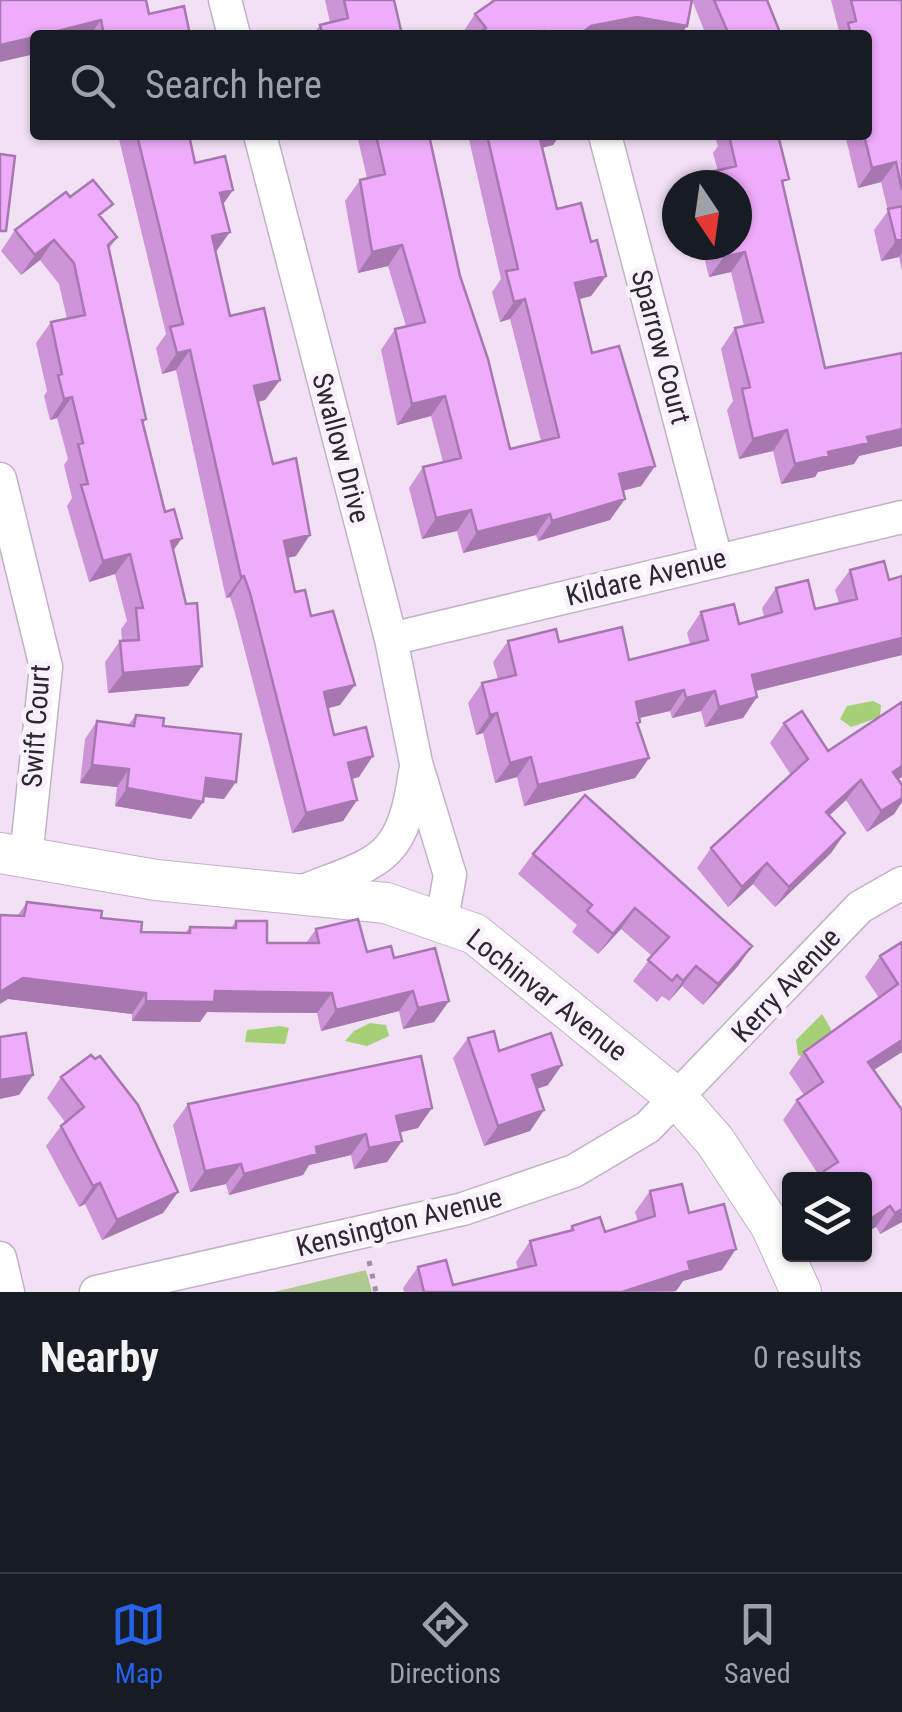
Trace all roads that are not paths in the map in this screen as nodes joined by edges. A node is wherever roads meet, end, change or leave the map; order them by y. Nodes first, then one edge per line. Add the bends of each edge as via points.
1 (225, 0) edge
2 (233, 30) edge
3 (261, 140) edge
4 (607, 140) edge
5 (0, 479) edge
6 (902, 516) edge
7 (716, 560) junction
8 (391, 639) junction
9 (416, 762) junction
10 (13, 856) edge
11 (902, 882) edge
12 (292, 895) junction
13 (442, 920) junction
14 (678, 1099) junction
15 (0, 1258) edge
16 (8, 1292) edge
17 (96, 1292) edge
18 (801, 1292) edge

1 - 2 street
3 - 8 street, Swallow Drive
4 - 7 street, Sparrow Court
5 - 10 street, Swift Court via 46,667
6 - 7 street, Kildare Avenue
7 - 8 street, Kildare Avenue
8 - 9 street, Swallow Drive
9 - 12 street, Swallow Drive via 400,838 373,865
9 - 13 street, Swallow Drive via 450,874
10 - 12 street, Lochinvar Avenue
11 - 14 street, Kerry Avenue via 860,906
12 - 13 street, Lochinvar Avenue via 386,903
13 - 14 street, Lochinvar Avenue via 474,934
14 - 17 street, Kensington Avenue via 630,1142 530,1189
14 - 18 street, Lochinvar Avenue via 716,1140 772,1226
15 - 16 street

